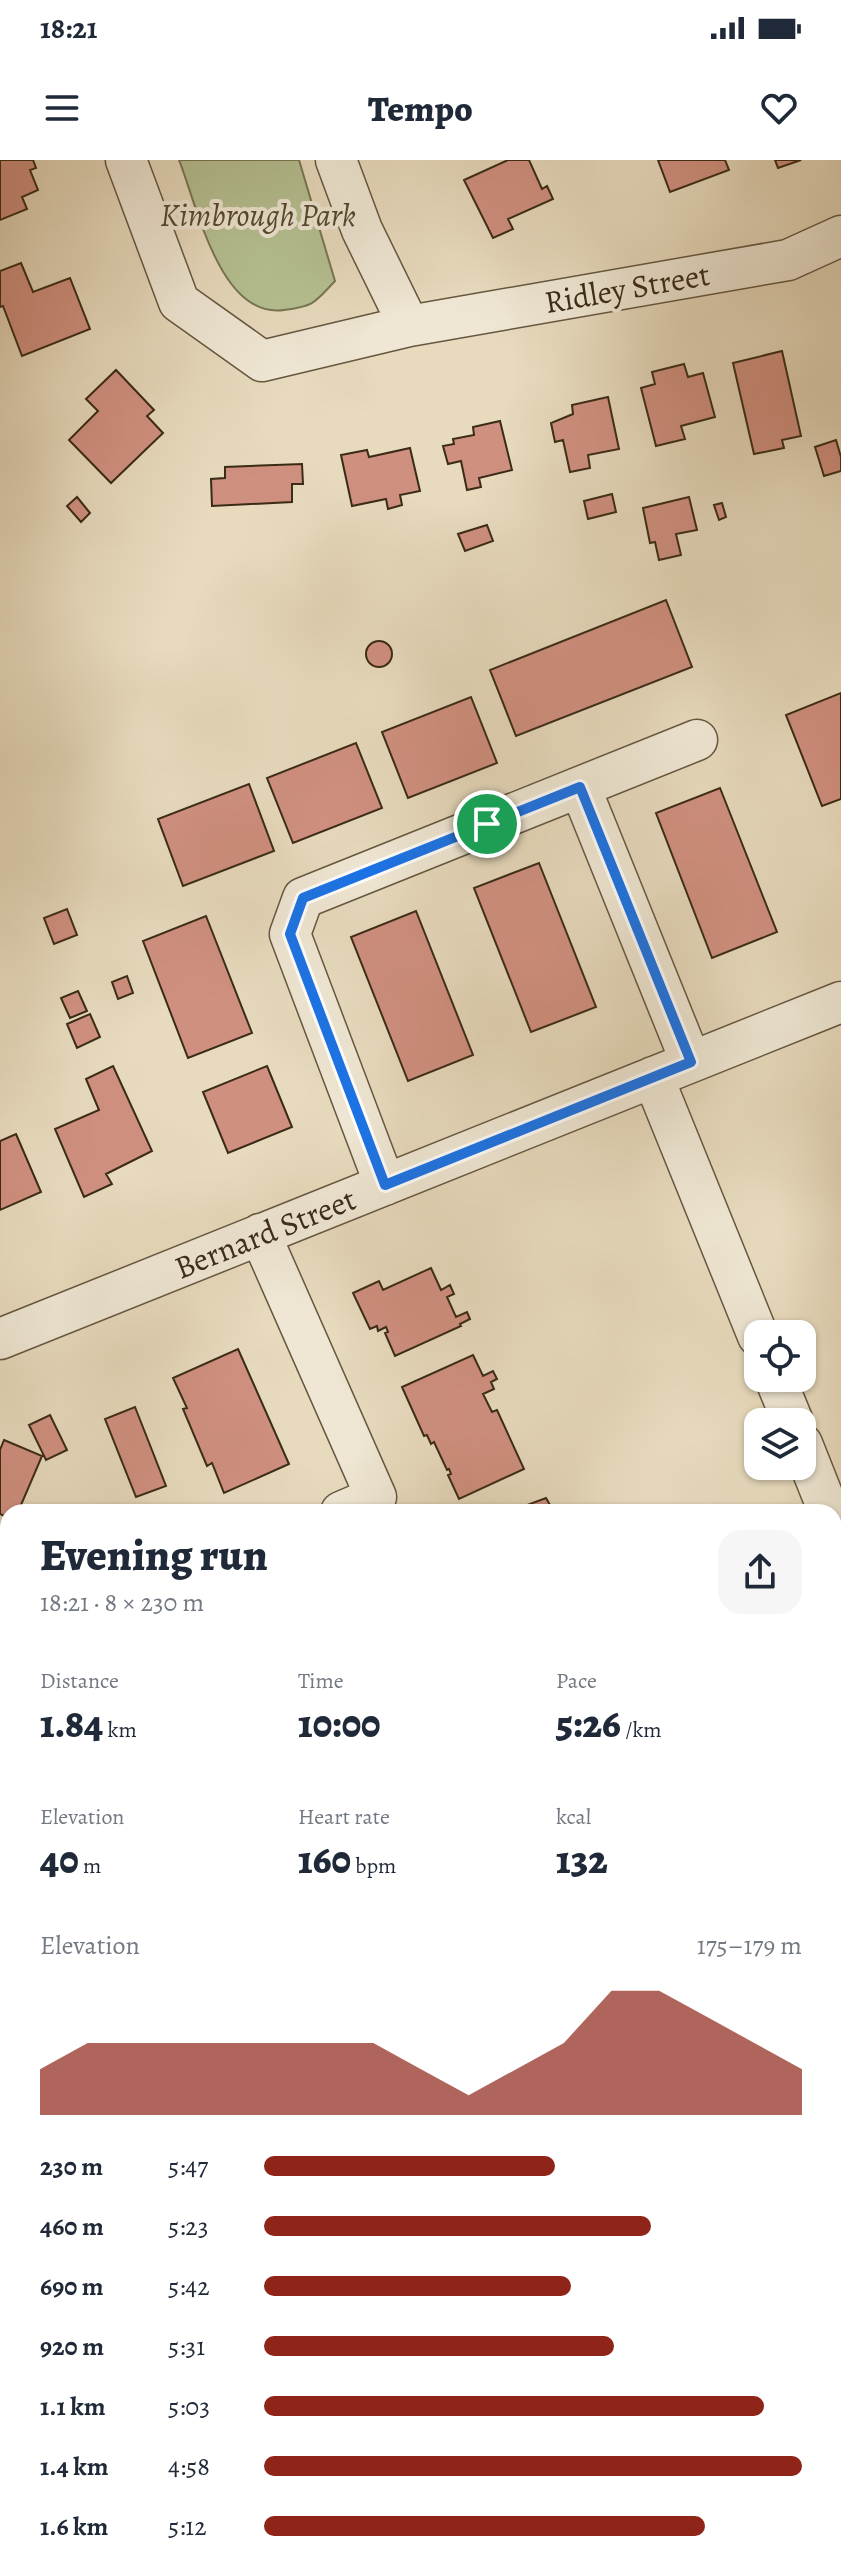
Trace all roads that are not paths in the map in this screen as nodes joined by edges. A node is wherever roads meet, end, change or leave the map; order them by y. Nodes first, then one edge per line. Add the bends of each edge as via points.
1 (126, 160) edge
2 (336, 160) edge
3 (841, 236) edge
4 (409, 326) junction
5 (697, 740) dead end
6 (580, 787) junction
7 (841, 1002) edge
8 (691, 1062) junction
9 (653, 1077) junction
10 (385, 1185) junction
11 (260, 1234) junction
12 (752, 1320) edge
13 (0, 1339) edge
14 (816, 1479) edge
15 (360, 1504) edge
16 (826, 1504) edge

1 - 4 street, Ridley Street via 179,302 262,361
2 - 4 street via 362,230
3 - 4 street, Ridley Street via 788,260
5 - 6 street
6 - 8 street
6 - 10 street via 303,898 290,934
7 - 8 street, Bernard Street
8 - 9 street, Bernard Street
9 - 10 street, Bernard Street
9 - 12 street
10 - 11 street, Bernard Street
11 - 13 street, Bernard Street
11 - 15 street via 376,1497
14 - 16 street

